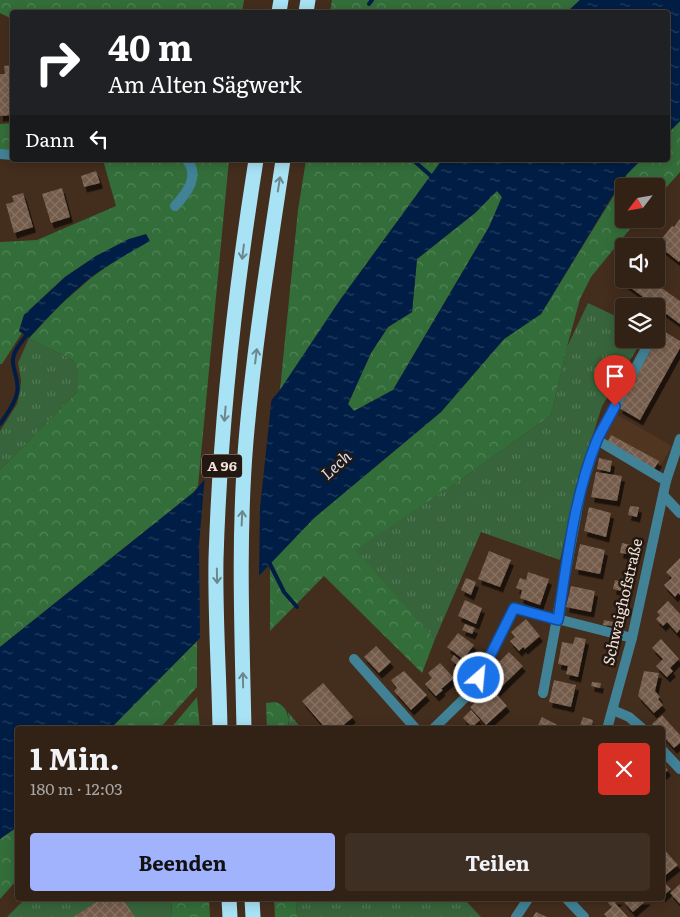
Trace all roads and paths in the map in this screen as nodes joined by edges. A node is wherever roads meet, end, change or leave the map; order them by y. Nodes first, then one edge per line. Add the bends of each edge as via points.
1 (189, 162) edge
2 (256, 162) edge
3 (283, 162) edge
4 (176, 206) dead end
5 (645, 348) edge
6 (680, 439) edge
7 (597, 440) junction
8 (666, 481) junction
9 (663, 495) junction
10 (680, 513) edge
11 (558, 620) junction
12 (632, 638) junction
13 (354, 659) dead end
14 (543, 693) dead end
15 (612, 710) junction
16 (220, 726) edge
17 (244, 726) edge
18 (413, 726) edge
19 (436, 726) edge
20 (608, 726) edge
21 (640, 726) edge
22 (665, 753) edge
23 (680, 769) edge
24 (229, 901) edge
25 (252, 901) edge
26 (527, 901) edge
27 (569, 901) edge
28 (230, 917) edge
29 (253, 917) edge
30 (516, 917) edge
31 (584, 917) edge

1 - 4 street via 193,172 191,183
2 -> 16 highway, A 96 via 231,352 217,540
17 -> 3 highway, A 96 via 240,560 246,442
5 - 7 street
6 - 8 street, Schwaighofstraße
7 - 8 street
7 - 11 street via 581,490
8 - 9 street, Schwaighofstraße
9 - 10 street
9 - 12 street, Schwaighofstraße
11 - 12 street
11 - 14 street
11 - 19 street via 514,608 473,690
12 - 15 street, Schwaighofstraße
13 - 18 street
15 - 20 street, Schwaighofstraße
15 - 21 street
22 - 23 street
24 - 28 highway
25 - 29 highway
26 - 30 street
27 - 31 street

